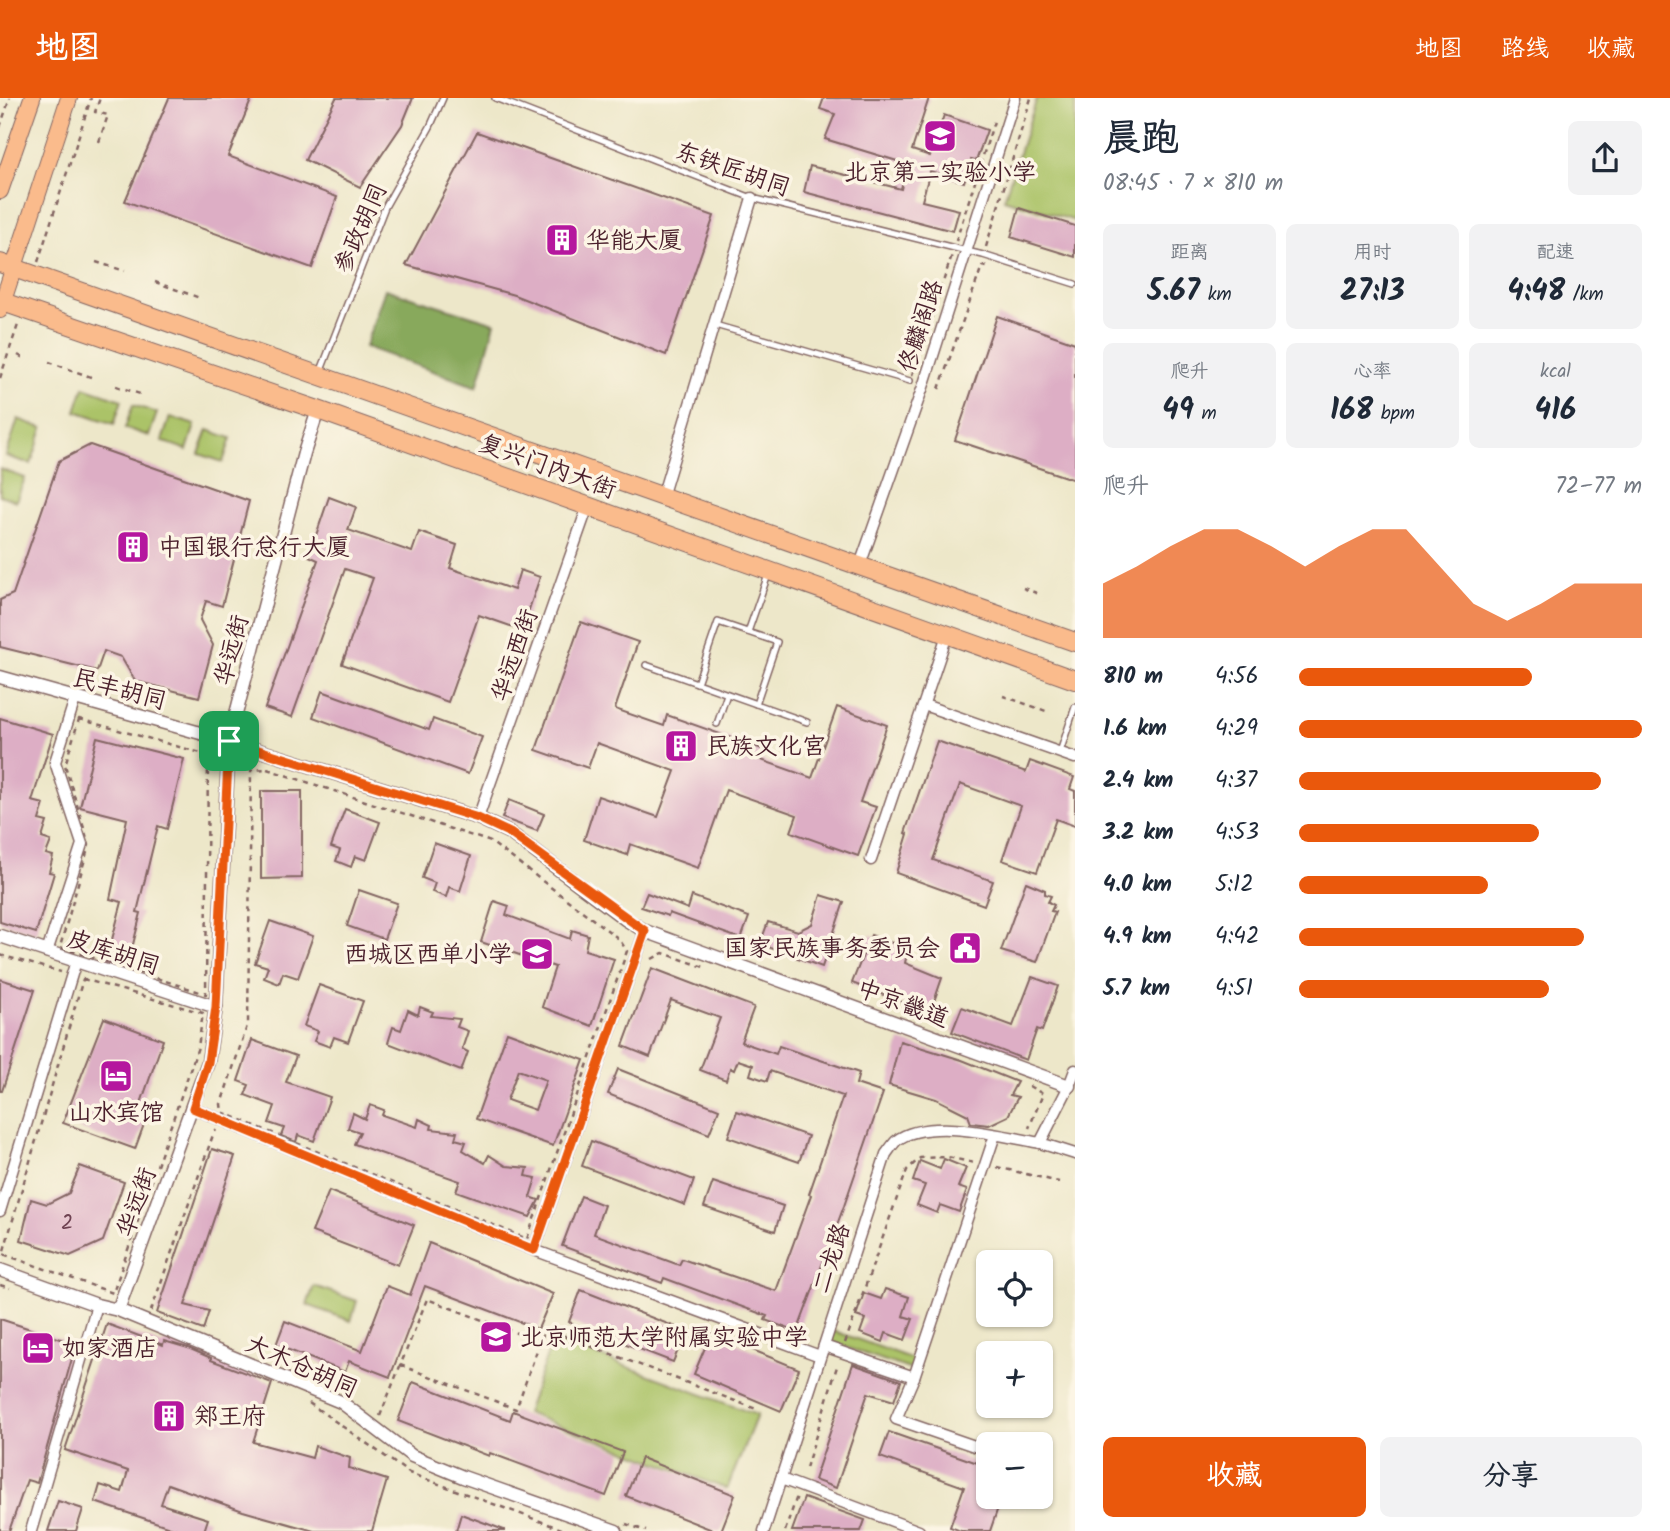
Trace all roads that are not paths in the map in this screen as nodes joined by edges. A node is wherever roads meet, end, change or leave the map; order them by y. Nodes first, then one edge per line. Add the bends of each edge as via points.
1 (32, 98) edge
2 (69, 98) edge
3 (443, 98) edge
4 (495, 98) edge
5 (1015, 98) edge
6 (0, 191) edge
7 (752, 198) junction
8 (966, 252) junction
9 (7, 265) edge
10 (1075, 284) edge
11 (1, 304) edge
12 (714, 325) junction
13 (319, 376) junction
14 (910, 381) road end
15 (318, 410) junction
16 (662, 497) junction
17 (588, 506) junction
18 (860, 565) junction
19 (769, 571) junction
20 (748, 632) junction
21 (947, 635) junction
22 (1075, 642) edge
23 (646, 665) dead end
24 (0, 677) edge
25 (1075, 680) edge
26 (697, 683) junction
27 (727, 694) junction
28 (75, 699) junction
29 (756, 704) junction
30 (924, 705) junction
31 (1075, 707) edge
32 (807, 722) dead end
33 (717, 724) dead end
34 (229, 741) junction
35 (1060, 752) junction
36 (1075, 758) edge
37 (478, 818) junction
38 (871, 860) dead end
39 (645, 931) junction
40 (0, 936) edge
41 (47, 952) junction
42 (76, 961) junction
43 (216, 1007) junction
44 (1075, 1070) edge
45 (1069, 1086) junction
46 (193, 1108) junction
47 (995, 1135) junction
48 (1040, 1143) junction
49 (1075, 1154) edge
50 (0, 1211) edge
51 (532, 1245) junction
52 (0, 1270) edge
53 (97, 1306) junction
54 (118, 1310) junction
55 (822, 1351) junction
56 (914, 1377) junction
57 (976, 1447) edge
58 (781, 1479) junction
59 (618, 1526) edge
60 (31, 1531) edge
61 (764, 1531) edge
62 (919, 1531) edge

1 - 6 main road
2 - 9 main road
3 - 13 lane, 参政胡同 via 385,207
4 - 7 lane, 东铁匠胡同
5 - 8 street, 佟麟阁路
7 - 8 lane, 东铁匠胡同
7 - 12 street
8 - 10 lane, 东铁匠胡同
8 - 18 street, 佟麟阁路
9 - 11 main road
9 - 13 highway, 复兴门内大街
11 - 15 highway, 复兴门内大街
12 - 14 lane
12 - 16 street
13 - 16 highway, 复兴门内大街
15 - 17 highway, 复兴门内大街
15 - 34 street, 华远街
16 - 18 highway, 复兴门内大街
17 - 19 highway, 复兴门内大街
17 - 37 street, 华远西街
18 - 22 highway, 复兴门内大街
19 - 20 lane
19 - 21 highway, 复兴门内大街
20 - 26 lane via 718,622
20 - 29 lane via 777,642
21 - 25 highway, 复兴门内大街
21 - 30 street
23 - 26 lane
24 - 28 street, 民丰胡同
26 - 27 lane
27 - 29 lane
27 - 33 lane
28 - 34 street, 民丰胡同
28 - 41 street via 55,762 82,844
29 - 32 lane
30 - 35 street
30 - 38 street
31 - 35 lane
34 - 37 street, 中京畿道
34 - 43 street, 华远街
35 - 36 street
37 - 39 street, 中京畿道 via 510,833
39 - 45 street, 中京畿道
39 - 51 street
40 - 41 street, 皮库胡同
41 - 42 street, 皮库胡同
42 - 43 street, 皮库胡同
42 - 50 street
43 - 46 street, 华远街 via 208,1062
44 - 45 street
45 - 48 street
46 - 51 street
46 - 54 street, 华远街
47 - 48 street, 二龙路
47 - 55 street, 二龙路 via 947,1128 920,1131 897,1141 887,1154
47 - 56 street
48 - 49 street, 二龙路
51 - 55 street
52 - 53 street, 大木仓胡同
53 - 54 street, 大木仓胡同
53 - 60 street
54 - 59 street, 大木仓胡同 via 341,1402 412,1456
55 - 56 street via 842,1352
55 - 58 street, 二龙路
56 - 57 street via 896,1419
58 - 61 street, 二龙路
58 - 62 street

